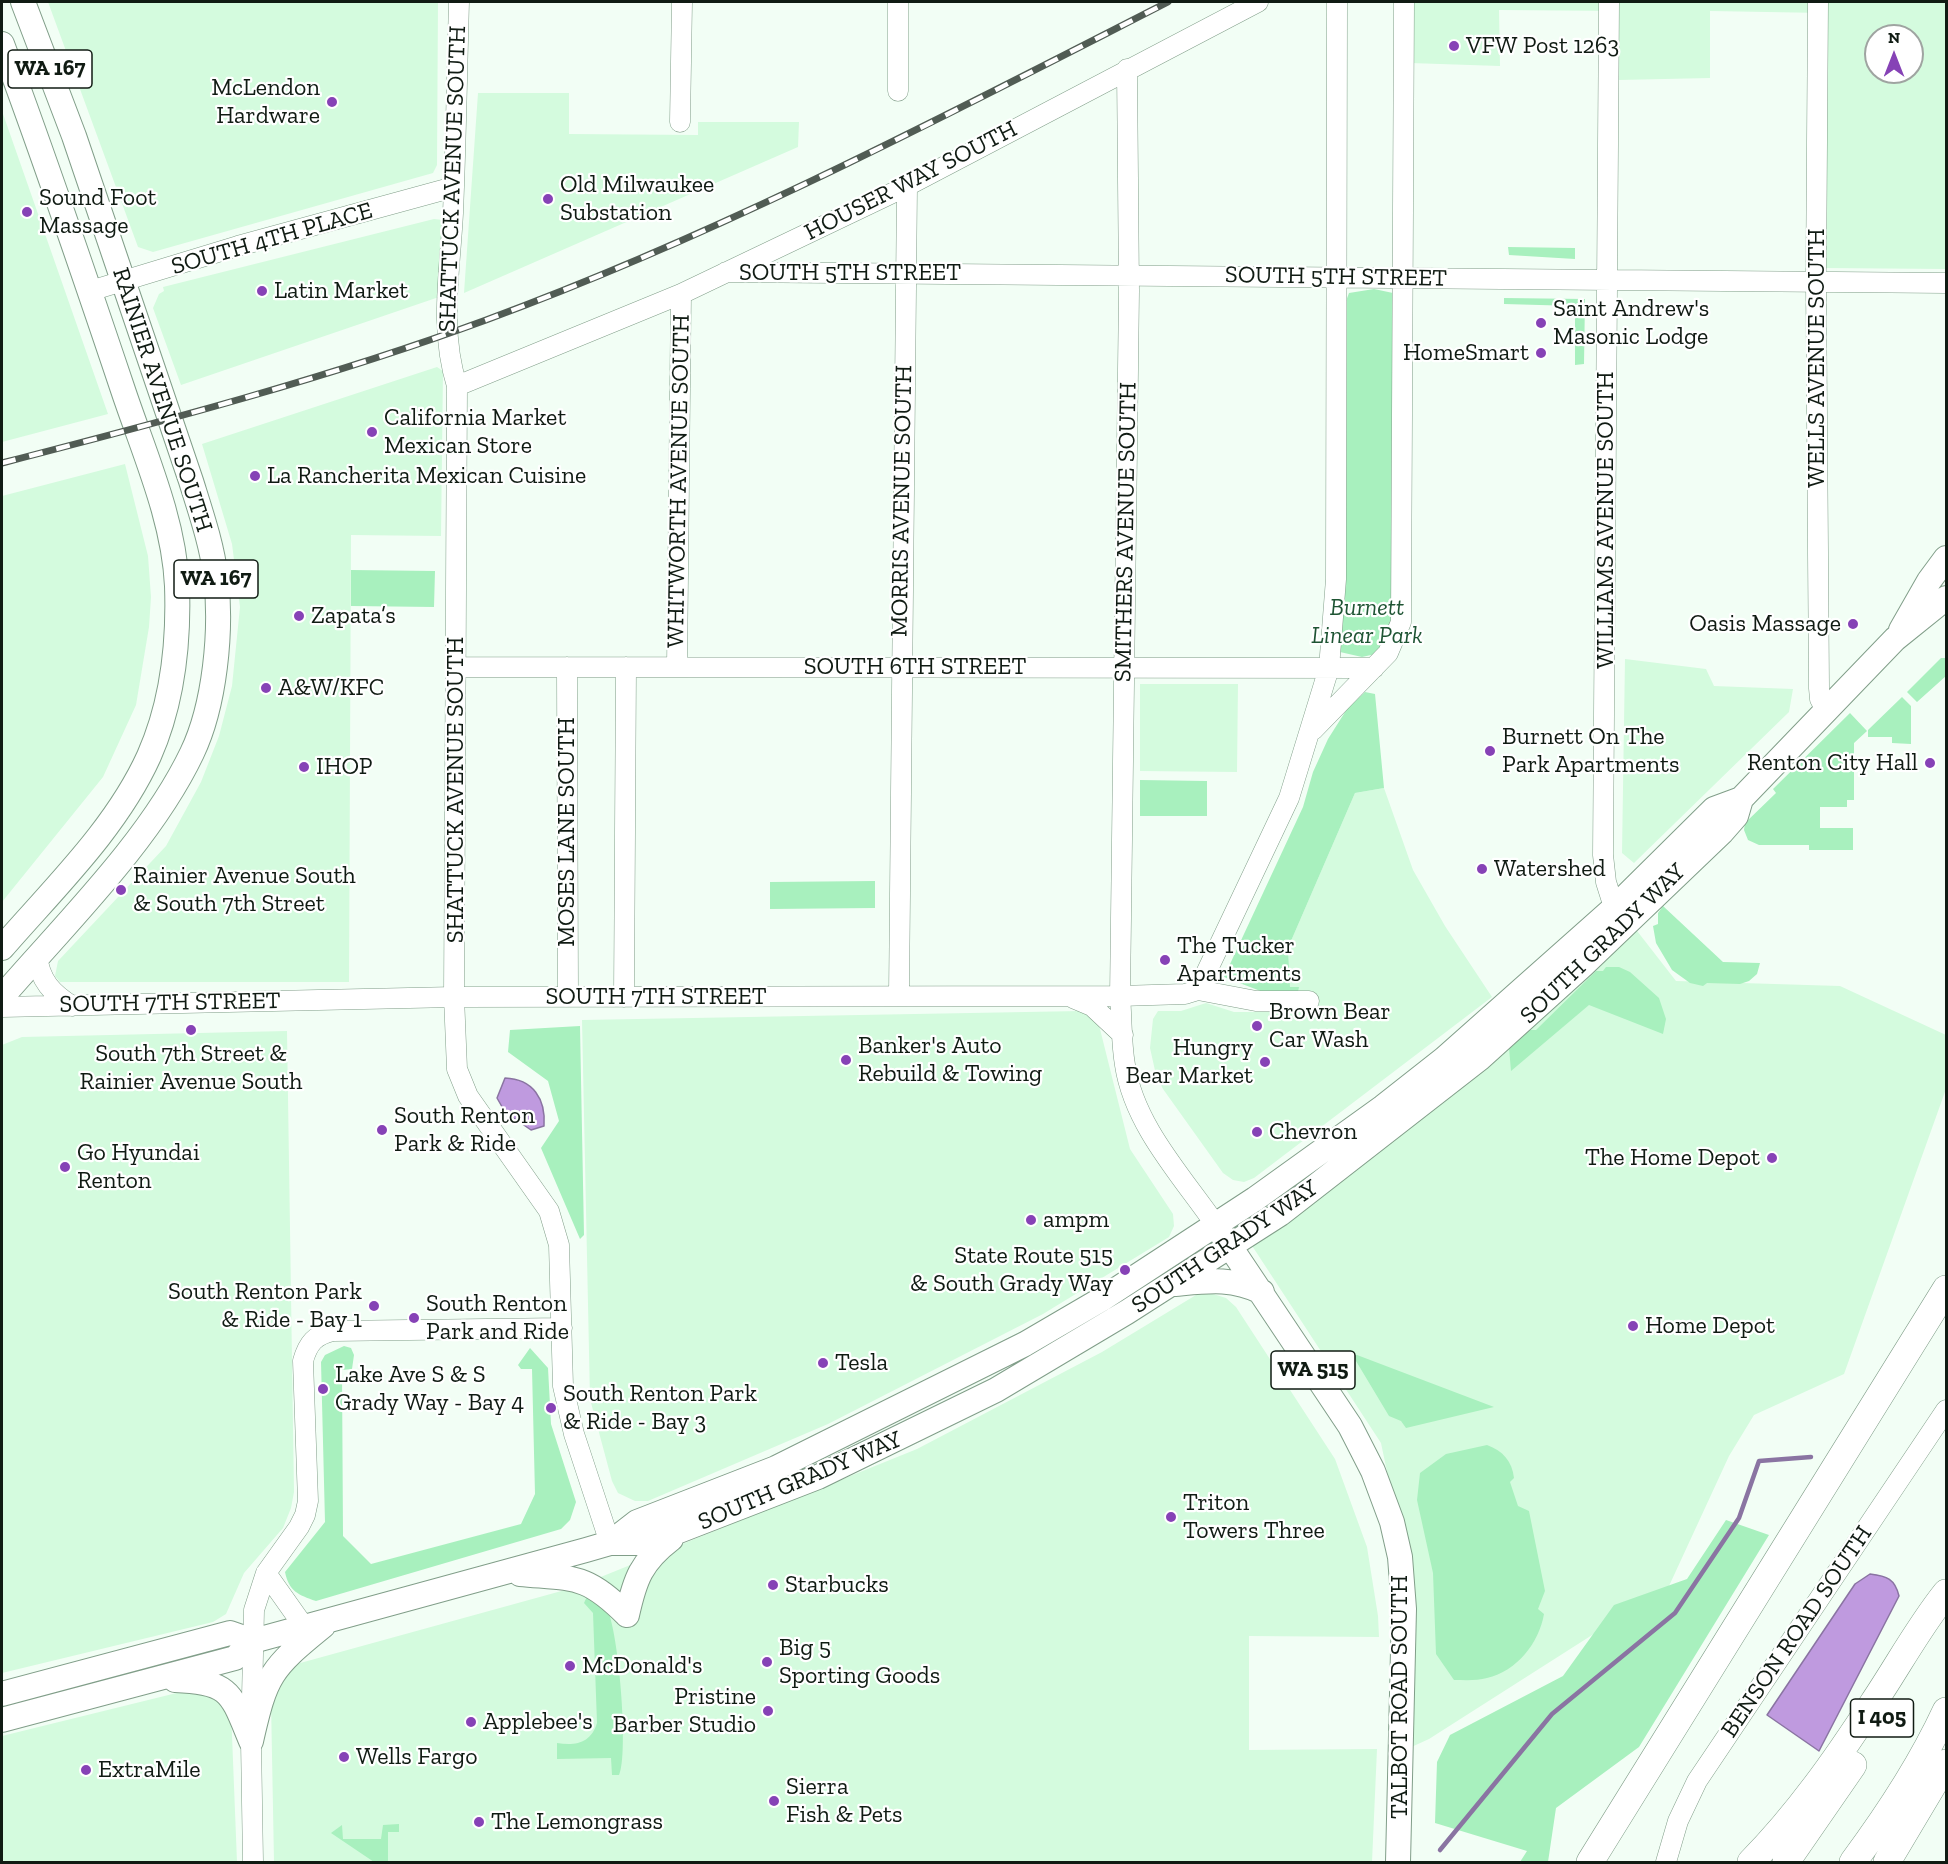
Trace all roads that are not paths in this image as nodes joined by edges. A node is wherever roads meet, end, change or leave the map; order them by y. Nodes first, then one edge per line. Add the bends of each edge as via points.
1 (23, 2) edge
2 (459, 2) edge
3 (682, 2) edge
4 (898, 2) edge
5 (1258, 2) edge
6 (1337, 2) edge
7 (1404, 2) edge
8 (1609, 2) edge
9 (1818, 2) edge
10 (2, 44) edge
11 (1127, 69) junction
12 (898, 91) dead end
13 (680, 122) dead end
14 (908, 186) junction
15 (454, 187) junction
16 (726, 272) junction
17 (905, 273) junction
18 (1130, 275) junction
19 (1336, 277) junction
20 (1402, 278) junction
21 (1608, 280) junction
22 (1816, 282) junction
23 (124, 283) junction
24 (1947, 283) edge
25 (90, 291) junction
26 (681, 294) junction
27 (457, 386) junction
28 (1947, 558) edge
29 (1947, 598) edge
30 (1895, 639) junction
31 (457, 667) junction
32 (567, 667) junction
33 (626, 667) junction
34 (677, 667) junction
35 (900, 667) junction
36 (1123, 668) junction
37 (1329, 668) junction
38 (1374, 668) junction
39 (1827, 712) junction
40 (1311, 732) junction
41 (1617, 918) junction
42 (2, 948) edge
43 (37, 956) junction
44 (1198, 990) junction
45 (899, 996) junction
46 (1067, 996) junction
47 (1120, 996) junction
48 (2, 997) edge
49 (454, 997) junction
50 (568, 997) junction
51 (624, 997) junction
52 (1309, 1001) dead end
53 (72, 1006) junction
54 (2, 1007) edge
55 (1123, 1035) junction
56 (1215, 1224) junction
57 (1230, 1246) junction
58 (1170, 1285) junction
59 (1947, 1289) edge
60 (1262, 1292) junction
61 (1061, 1323) junction
62 (562, 1328) junction
63 (1061, 1353) junction
64 (958, 1378) junction
65 (1947, 1410) edge
66 (889, 1413) junction
67 (898, 1440) junction
68 (843, 1465) junction
69 (682, 1530) junction
70 (610, 1543) junction
71 (506, 1572) junction
72 (266, 1573) junction
73 (1947, 1593) edge
74 (1947, 1606) edge
75 (330, 1621) junction
76 (305, 1628) junction
77 (253, 1641) junction
78 (152, 1679) junction
79 (2, 1694) edge
80 (1947, 1712) edge
81 (2, 1719) edge
82 (251, 1741) junction
83 (1947, 1762) edge
84 (253, 1863) edge
85 (1398, 1863) edge
86 (1590, 1863) edge
87 (1666, 1863) edge
88 (1750, 1863) edge
89 (1786, 1863) edge
90 (1853, 1863) edge
91 (1887, 1863) edge

1 - 23 main road, RAINIER AVENUE SOUTH / WA 167 via 67,114
2 - 15 street, SHATTUCK AVENUE SOUTH
3 - 13 street
4 - 12 street
5 - 11 street, HOUSER WAY SOUTH
6 - 19 street
7 - 20 street
8 - 21 street, WILLIAMS AVENUE SOUTH
9 - 22 street, WELLS AVENUE SOUTH
10 - 25 main road, RAINIER AVENUE SOUTH / WA 167
11 - 14 street, HOUSER WAY SOUTH
11 - 18 street, SMITHERS AVENUE SOUTH
14 - 16 street, HOUSER WAY SOUTH
14 - 17 street, MORRIS AVENUE SOUTH
15 - 23 street, SOUTH 4TH PLACE via 238,246
15 - 27 street, SHATTUCK AVENUE SOUTH via 446,318
16 - 17 street, SOUTH 5TH STREET
16 - 26 street, HOUSER WAY SOUTH
17 - 18 street, SOUTH 5TH STREET
17 - 35 street, MORRIS AVENUE SOUTH
18 - 19 street, SOUTH 5TH STREET
18 - 36 street, SMITHERS AVENUE SOUTH
19 - 20 street, SOUTH 5TH STREET
19 - 37 street via 1336,579
20 - 21 street, SOUTH 5TH STREET
20 - 38 street via 1402,613 1388,653
21 - 22 street, SOUTH 5TH STREET
21 - 41 street, WILLIAMS AVENUE SOUTH via 1603,855
22 - 24 street, SOUTH 5TH STREET
22 - 39 street, WELLS AVENUE SOUTH via 1819,688
23 - 25 street, SOUTH 4TH PLACE
23 - 43 main road, RAINIER AVENUE SOUTH / WA 167 via 208,536 217,597 214,667 193,751 159,810
25 - 42 main road, RAINIER AVENUE SOUTH / WA 167 via 165,517 177,585 172,673 162,722 149,757 115,813
26 - 27 street, HOUSER WAY SOUTH
26 - 34 street, WHITWORTH AVENUE SOUTH
27 - 31 street, SHATTUCK AVENUE SOUTH
28 - 30 main road, SOUTH GRADY WAY
29 - 30 main road, SOUTH GRADY WAY
30 - 39 main road, SOUTH GRADY WAY
31 - 32 street, SOUTH 6TH STREET
31 - 49 street, SHATTUCK AVENUE SOUTH
32 - 33 street, SOUTH 6TH STREET
32 - 50 street, MOSES LANE SOUTH
33 - 34 street, SOUTH 6TH STREET
33 - 51 street
34 - 35 street, SOUTH 6TH STREET
35 - 36 street, SOUTH 6TH STREET
35 - 45 street, MORRIS AVENUE SOUTH
36 - 37 street, SOUTH 6TH STREET
36 - 47 street, SMITHERS AVENUE SOUTH
37 - 38 street, SOUTH 6TH STREET
37 - 40 street
38 - 40 street
39 - 41 main road, SOUTH GRADY WAY via 1741,799 1714,809
40 - 44 street via 1288,798
41 - 56 main road, SOUTH GRADY WAY via 1374,1114
41 - 57 main road, SOUTH GRADY WAY via 1574,973 1479,1059 1347,1164
43 - 48 main road, RAINIER AVENUE SOUTH / WA 167
43 - 53 street via 42,979 51,992
44 - 47 street, SOUTH 7TH STREET
44 - 52 street, SOUTH 7TH STREET via 1256,1001
45 - 46 street, SOUTH 7TH STREET
45 - 51 street, SOUTH 7TH STREET
46 - 47 street, SOUTH 7TH STREET
46 - 55 street via 1092,1006
47 - 55 street, SMITHERS AVENUE SOUTH
49 - 50 street, SOUTH 7TH STREET
49 - 53 street, SOUTH 7TH STREET
49 - 62 street, SHATTUCK AVENUE SOUTH via 457,1069 468,1096 549,1211 559,1245
50 - 51 street, SOUTH 7TH STREET
53 - 54 street, SOUTH 7TH STREET
55 - 56 street, SMITHERS AVENUE SOUTH via 1125,1066 1153,1138
56 - 57 main road, TALBOT ROAD SOUTH / WA 515
56 - 61 main road, SOUTH GRADY WAY
57 - 58 main road, SOUTH GRADY WAY
57 - 60 main road, TALBOT ROAD SOUTH / WA 515
58 - 60 main road via 1243,1282
58 - 63 main road, SOUTH GRADY WAY
59 - 86 highway
60 - 85 main road, TALBOT ROAD SOUTH / WA 515 via 1363,1449 1392,1522 1400,1557 1404,1610
61 - 63 main road
61 - 64 main road, SOUTH GRADY WAY
62 - 70 street, SHATTUCK AVENUE SOUTH via 563,1386 574,1434
62 - 72 street via 333,1330 319,1334 307,1347 303,1361 306,1515
63 - 67 main road, SOUTH GRADY WAY
64 - 66 main road, SOUTH GRADY WAY
64 - 67 main road via 955,1394 909,1418
65 - 87 street, BENSON ROAD SOUTH via 1697,1781 1678,1821
66 - 68 main road via 885,1428 847,1450
66 - 70 main road, SOUTH GRADY WAY via 776,1468 637,1522
67 - 68 main road, SOUTH GRADY WAY
68 - 69 main road, SOUTH GRADY WAY
69 - 70 main road, SOUTH GRADY WAY via 648,1544
69 - 71 main road via 645,1563 627,1615 599,1589 583,1581
70 - 71 main road, SOUTH GRADY WAY
71 - 75 main road, SOUTH GRADY WAY
72 - 76 street
72 - 77 street via 254,1610
73 - 88 highway via 1919,1628 1801,1807
74 - 89 highway, I 405 via 1849,1772
75 - 76 main road, SOUTH GRADY WAY
75 - 82 main road via 286,1657 273,1673 262,1693
76 - 77 main road, SOUTH GRADY WAY
77 - 78 main road, SOUTH GRADY WAY via 234,1658
77 - 79 main road, SOUTH GRADY WAY via 230,1633
77 - 82 street
78 - 81 main road, SOUTH GRADY WAY
78 - 82 main road via 202,1681 219,1686 234,1700
80 - 90 highway, I 405 via 1879,1828
82 - 84 street
83 - 91 highway

